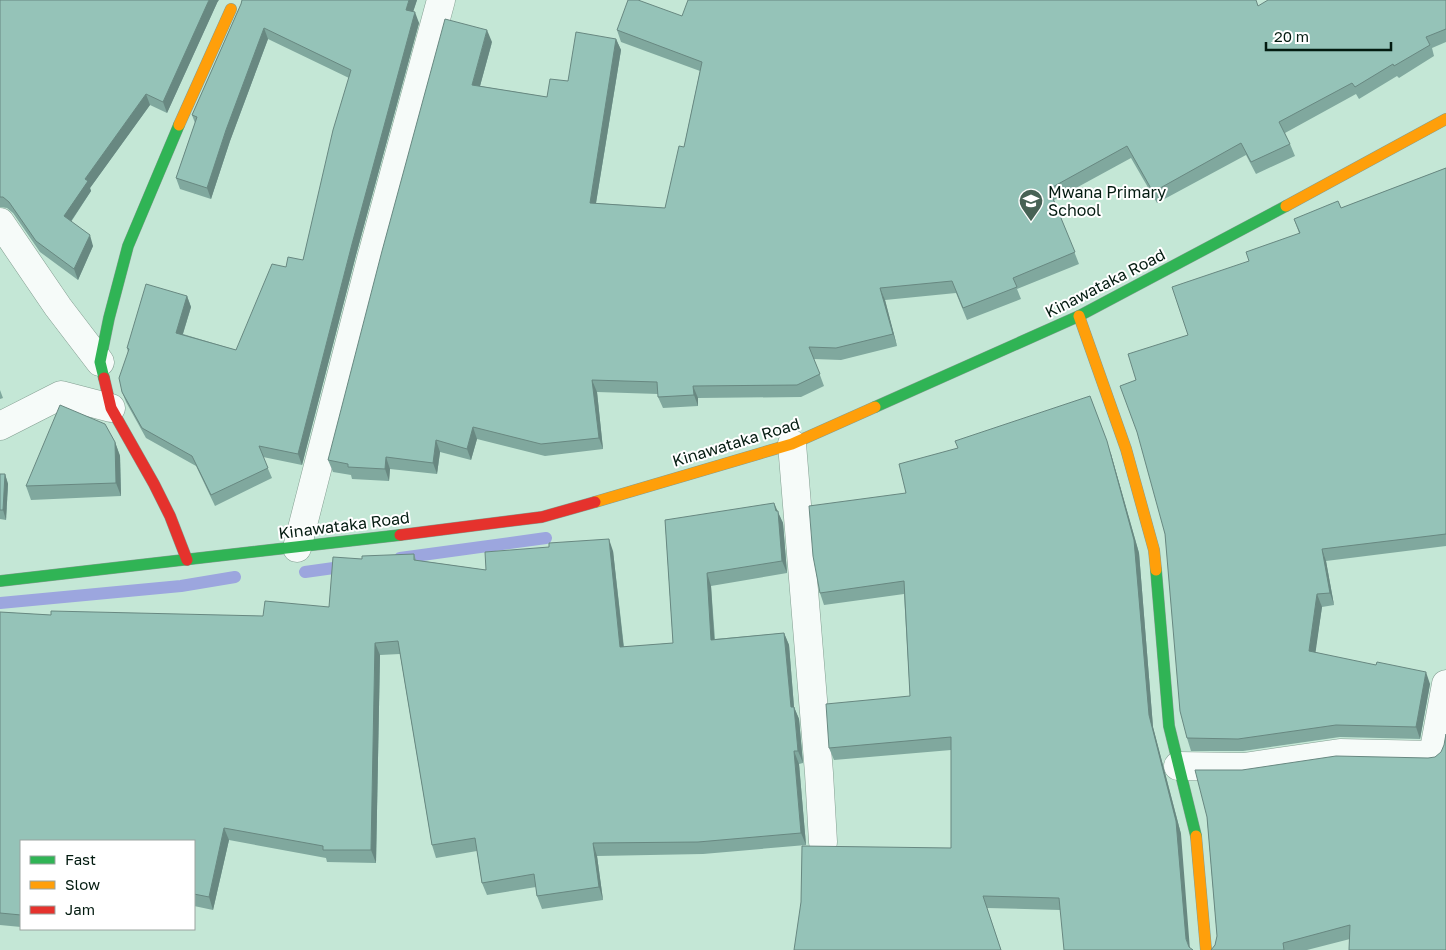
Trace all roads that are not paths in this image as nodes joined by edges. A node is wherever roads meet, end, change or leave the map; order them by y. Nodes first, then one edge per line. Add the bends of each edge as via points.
1 (441, 0) edge
2 (231, 9) dead end
3 (1446, 119) edge
4 (0, 222) edge
5 (1079, 316) junction
6 (100, 362) junction
7 (111, 408) junction
8 (0, 426) edge
9 (792, 444) junction
10 (297, 548) junction
11 (187, 560) junction
12 (0, 580) edge
13 (1446, 684) edge
14 (1178, 766) junction
15 (822, 842) dead end
16 (1206, 950) edge

1 - 10 street
2 - 6 street via 128,246
3 - 5 street, Kinawataka Road
4 - 6 street
5 - 9 street, Kinawataka Road
5 - 14 street via 1126,449 1154,550 1169,726
6 - 7 street
7 - 8 street via 61,396
7 - 11 street via 170,516
9 - 10 street, Kinawataka Road via 542,517
9 - 15 street
10 - 11 street, Kinawataka Road
11 - 12 street, Kinawataka Road
13 - 14 street via 1433,755 1340,753 1244,767
14 - 16 street via 1196,831

